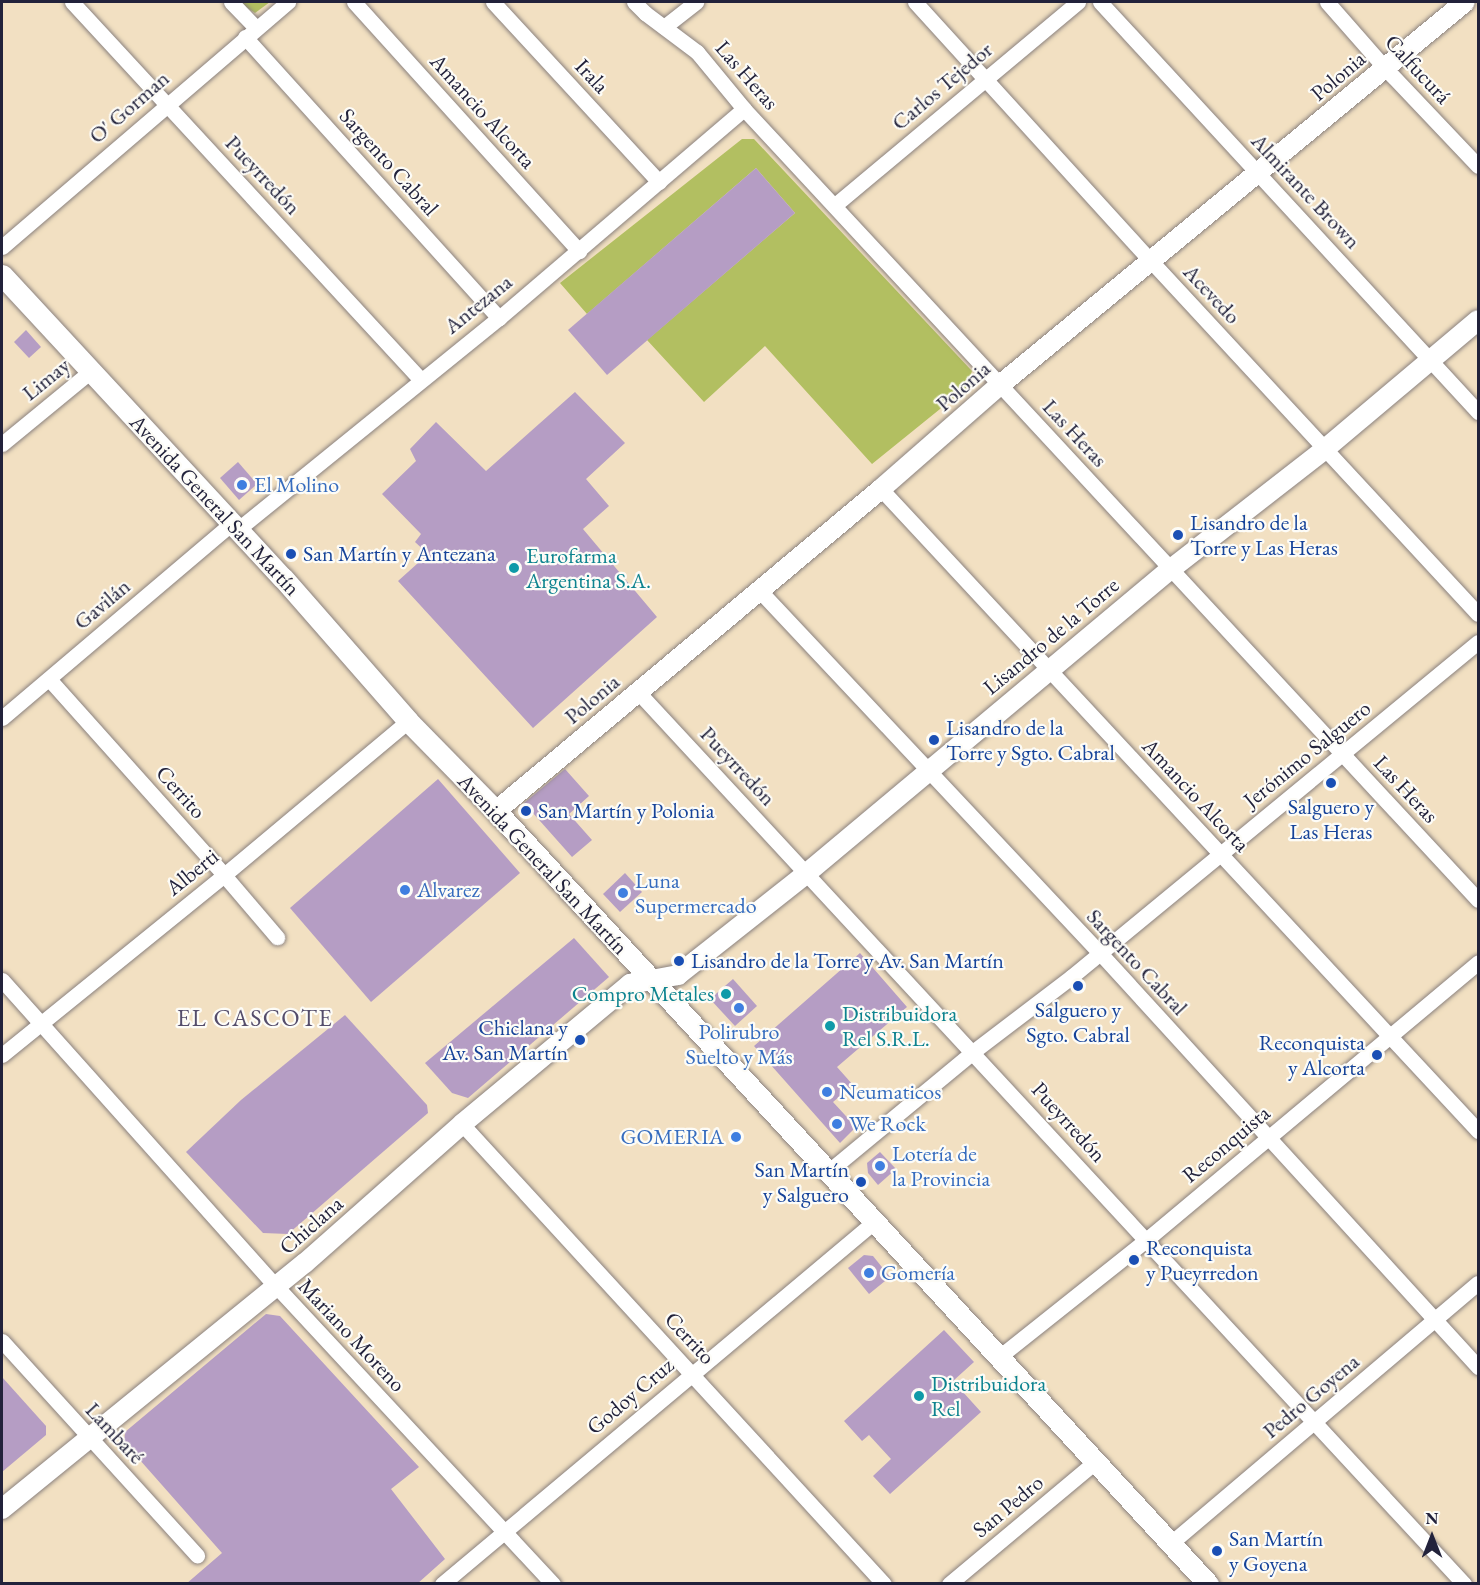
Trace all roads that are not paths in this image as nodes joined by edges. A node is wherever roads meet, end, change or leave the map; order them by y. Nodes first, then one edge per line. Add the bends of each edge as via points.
1 (72, 2) edge
2 (231, 2) edge
3 (288, 2) edge
4 (354, 2) edge
5 (493, 2) edge
6 (634, 2) edge
7 (696, 2) edge
8 (915, 2) edge
9 (1078, 2) edge
10 (1100, 2) edge
11 (1327, 2) edge
12 (1465, 2) edge
13 (664, 27) junction
14 (250, 33) junction
15 (1385, 68) junction
16 (985, 80) junction
17 (167, 104) junction
18 (744, 109) junction
19 (1479, 166) edge
20 (1259, 173) junction
21 (659, 182) junction
22 (835, 205) junction
23 (2, 247) edge
24 (579, 251) junction
25 (1151, 261) junction
26 (2, 275) edge
27 (499, 318) junction
28 (1479, 320) edge
29 (1431, 360) junction
30 (91, 371) junction
31 (420, 379) junction
32 (1000, 385) junction
33 (1479, 412) edge
34 (2, 444) edge
35 (1325, 449) junction
36 (881, 489) junction
37 (234, 527) junction
38 (1171, 569) junction
39 (759, 590) junction
40 (1479, 614) edge
41 (1479, 642) edge
42 (1048, 669) junction
43 (50, 679) junction
44 (638, 692) junction
45 (2, 718) edge
46 (408, 721) junction
47 (1343, 753) junction
48 (927, 770) junction
49 (496, 811) junction
50 (1220, 855) junction
51 (807, 873) junction
52 (224, 875) junction
53 (1479, 900) edge
54 (276, 937) dead end
55 (1100, 953) junction
56 (1479, 962) edge
57 (650, 980) junction
58 (2, 981) edge
59 (40, 1022) junction
60 (1391, 1035) junction
61 (974, 1051) junction
62 (2, 1055) edge
63 (462, 1124) junction
64 (1479, 1131) edge
65 (1268, 1139) junction
66 (829, 1171) junction
67 (874, 1221) junction
68 (1146, 1240) junction
69 (1479, 1283) edge
70 (276, 1286) junction
71 (1435, 1320) junction
72 (2, 1341) edge
73 (999, 1357) junction
74 (1479, 1366) edge
75 (692, 1374) junction
76 (1317, 1422) junction
77 (90, 1440) junction
78 (1095, 1462) junction
79 (2, 1509) edge
80 (505, 1531) junction
81 (1171, 1543) junction
82 (197, 1555) dead end
83 (442, 1584) edge
84 (553, 1584) edge
85 (884, 1584) edge
86 (949, 1584) edge
87 (1208, 1584) edge
88 (1464, 1584) edge

1 - 17 street, Pueyrredón
2 - 14 street, Sargento Cabral
3 - 14 street, O' Gorman
4 - 24 street, Amancio Alcorta
5 - 21 street, Irala
6 - 13 street, Las Heras
7 - 13 street
8 - 16 street, Acevedo
9 - 16 street, Carlos Tejedor
10 - 20 street, Almirante Brown
11 - 15 street, Calfucurá
12 - 15 street, Polonia
13 - 18 street, Las Heras via 697,52
14 - 17 street, O' Gorman
14 - 27 street, Sargento Cabral
15 - 19 street, Calfucurá
15 - 20 street, Polonia
16 - 22 street, Carlos Tejedor
16 - 25 street, Acevedo
17 - 23 street, O' Gorman
17 - 31 street, Pueyrredón
18 - 21 street, Antezana
18 - 22 street, Las Heras
20 - 25 street, Polonia
20 - 29 street, Almirante Brown
21 - 24 street, Antezana
22 - 32 street, Las Heras
24 - 27 street, Antezana
25 - 32 street, Polonia
25 - 35 street, Acevedo
26 - 30 main road, Avenida General San Martín
27 - 31 street, Antezana
28 - 29 street, Lisandro de la Torre
29 - 33 street, Almirante Brown
29 - 35 street, Lisandro de la Torre
30 - 34 street, Limay
30 - 37 main road, Avenida General San Martín
31 - 37 street, Antezana
32 - 36 street, Polonia
32 - 38 street, Las Heras
35 - 38 street, Lisandro de la Torre
35 - 40 street, Acevedo
36 - 39 street, Polonia
36 - 42 street, Amancio Alcorta
37 - 43 street, Gavilán
37 - 46 main road, Avenida General San Martín
38 - 42 street, Lisandro de la Torre
38 - 47 street, Las Heras
39 - 44 street, Polonia
39 - 48 street, Sargento Cabral
41 - 47 street, Jerónimo Salguero
42 - 48 street, Lisandro de la Torre
42 - 50 street, Amancio Alcorta
43 - 45 street, Gavilán
43 - 52 street, Cerrito
44 - 49 street, Polonia
44 - 51 street, Pueyrredón
46 - 49 main road, Avenida General San Martín
46 - 52 street, Alberti
47 - 50 street, Jerónimo Salguero
47 - 53 street, Las Heras
48 - 51 street, Lisandro de la Torre
48 - 55 street, Sargento Cabral
49 - 57 main road, Avenida General San Martín
50 - 55 street, Jerónimo Salguero
50 - 60 street, Amancio Alcorta
51 - 57 street, Lisandro de la Torre via 678,975
51 - 61 street, Pueyrredón
52 - 54 street, Cerrito
52 - 59 street, Alberti
55 - 61 street, Jerónimo Salguero
55 - 65 street, Sargento Cabral
56 - 60 street, Reconquista
57 - 63 street, Chiclana via 630,984
57 - 66 main road, Avenida General San Martín
58 - 59 street, Mariano Moreno
59 - 62 street, Alberti
59 - 70 street, Mariano Moreno
60 - 64 street, Amancio Alcorta
60 - 65 street, Reconquista
61 - 66 street, Jerónimo Salguero
61 - 68 street, Pueyrredón
63 - 70 street, Chiclana
63 - 75 street, Cerrito
65 - 68 street, Reconquista
65 - 71 street, Sargento Cabral
66 - 67 main road, Avenida General San Martín
67 - 73 main road, Avenida General San Martín
67 - 75 street, Godoy Cruz
68 - 73 street, Reconquista
68 - 76 street, Pueyrredón
69 - 71 street, Pedro Goyena
70 - 77 street, Chiclana
70 - 80 street, Mariano Moreno
71 - 74 street, Sargento Cabral
71 - 76 street, Pedro Goyena
72 - 77 street, Lambaré
73 - 78 main road, Avenida General San Martín
75 - 80 street, Godoy Cruz
75 - 85 street, Cerrito
76 - 81 street, Pedro Goyena
76 - 88 street, Pueyrredón
77 - 79 street, Chiclana
77 - 82 street, Lambaré
78 - 81 main road, Avenida General San Martín
78 - 86 street, San Pedro
80 - 83 street, Godoy Cruz
80 - 84 street, Mariano Moreno
81 - 87 main road, Avenida General San Martín

